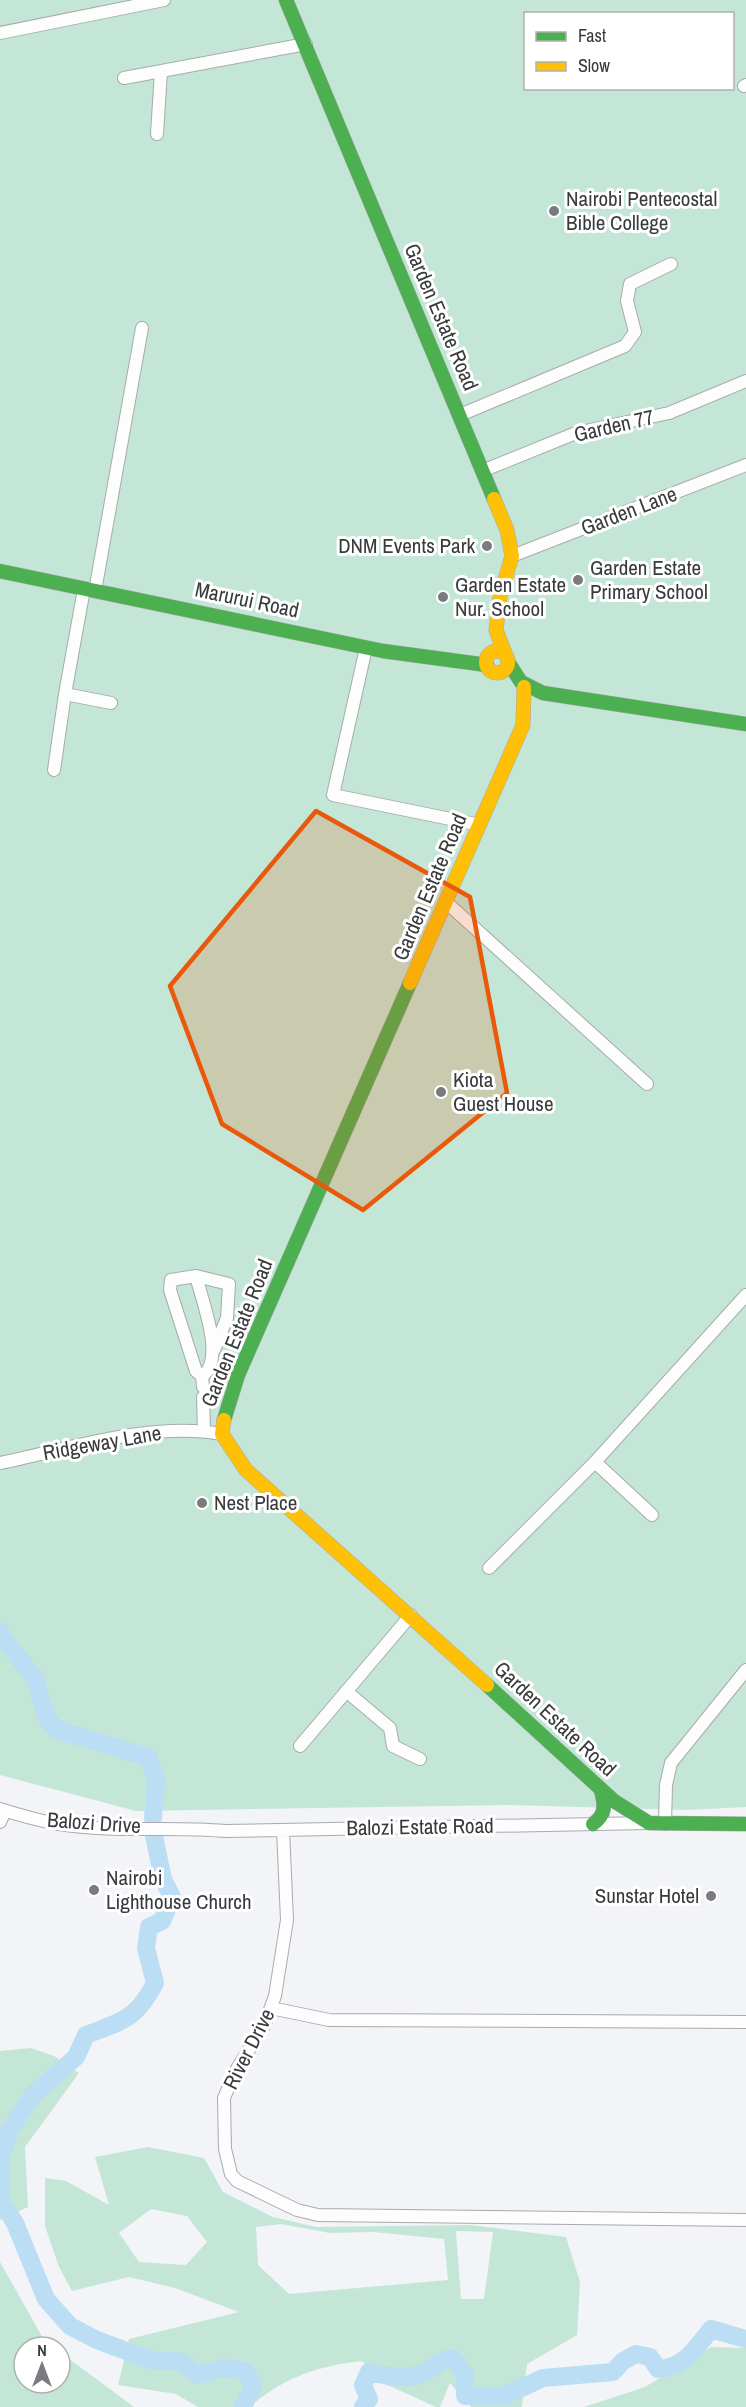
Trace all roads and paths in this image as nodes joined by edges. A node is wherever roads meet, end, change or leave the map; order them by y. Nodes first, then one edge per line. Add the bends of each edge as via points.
1 (164, 0) edge
2 (286, 0) edge
3 (0, 33) edge
4 (306, 44) junction
5 (161, 71) junction
6 (124, 78) dead end
7 (157, 134) dead end
8 (671, 264) dead end
9 (142, 328) dead end
10 (746, 381) edge
11 (460, 416) junction
12 (746, 465) edge
13 (482, 471) junction
14 (512, 556) junction
15 (0, 571) edge
16 (89, 590) junction
17 (496, 630) junction
18 (366, 648) junction
19 (507, 659) junction
20 (490, 665) junction
21 (521, 684) junction
22 (543, 693) junction
23 (65, 694) junction
24 (111, 703) dead end
25 (525, 717) junction
26 (746, 724) edge
27 (54, 770) dead end
28 (480, 825) junction
29 (447, 903) junction
30 (647, 1084) dead end
31 (196, 1276) junction
32 (745, 1297) edge
33 (214, 1350) junction
34 (203, 1387) junction
35 (204, 1431) junction
36 (222, 1434) junction
37 (595, 1462) junction
38 (0, 1463) edge
39 (652, 1515) dead end
40 (489, 1568) dead end
41 (411, 1615) junction
42 (746, 1670) edge
43 (346, 1691) junction
44 (300, 1746) dead end
45 (420, 1759) dead end
46 (601, 1790) junction
47 (2, 1814) edge
48 (649, 1823) junction
49 (593, 1824) junction
50 (665, 1824) junction
51 (746, 1824) edge
52 (190, 1827) joint
53 (283, 1830) junction
54 (272, 2008) junction
55 (746, 2022) edge
56 (746, 2220) edge

1 - 3 street
2 - 4 street, Garden Estate Road
4 - 5 street
4 - 11 street, Garden Estate Road
5 - 6 street
5 - 7 street
8 - 11 street via 630,284 626,295 635,332 625,346
9 - 16 street
10 - 13 street, Garden 77 via 669,413 576,433
11 - 13 street, Garden Estate Road
12 - 14 street, Garden Lane
13 - 14 street, Garden Estate Road via 501,513
14 - 17 street, Garden Estate Road via 500,597
15 - 16 street, Marurui Road
16 - 18 street, Marurui Road
16 - 23 street
17 - 19 street, Garden Estate Road
17 - 20 street
18 - 20 street, Marurui Road via 446,662
18 - 28 street via 333,795
19 - 20 street via 504,670
19 - 20 street via 498,651
19 - 21 street, Garden Estate Road
20 - 21 street
21 - 22 street
21 - 25 street, Garden Estate Road
22 - 25 street
22 - 26 street
23 - 24 street
23 - 27 street
25 - 28 street, Garden Estate Road
28 - 29 street, Garden Estate Road
29 - 30 street
29 - 36 street, Garden Estate Road via 242,1365
31 - 33 street
31 - 33 street via 230,1284 227,1318
31 - 34 street via 171,1280 170,1290
32 - 37 street
33 - 34 street
34 - 35 street
35 - 36 street, Ridgeway Lane
35 - 38 street, Ridgeway Lane via 143,1435
36 - 41 street, Garden Estate Road via 246,1470
37 - 39 street
37 - 40 street
41 - 43 street
41 - 46 street, Garden Estate Road
42 - 50 street via 671,1763
43 - 44 street
43 - 45 street via 390,1728 393,1746
46 - 48 street, Garden Estate Road
46 - 49 street via 606,1809 604,1816
47 - 52 street, Balozi Drive via 60,1824
48 - 49 street, Balozi Estate Road
48 - 50 street
49 - 53 street, Balozi Estate Road
50 - 51 street
52 - 53 street, Balozi Estate Road
53 - 54 street, River Drive via 287,1920
54 - 55 street via 330,2020
54 - 56 street, River Drive via 258,2039 227,2087 225,2149 231,2174 237,2181 297,2210 318,2215

